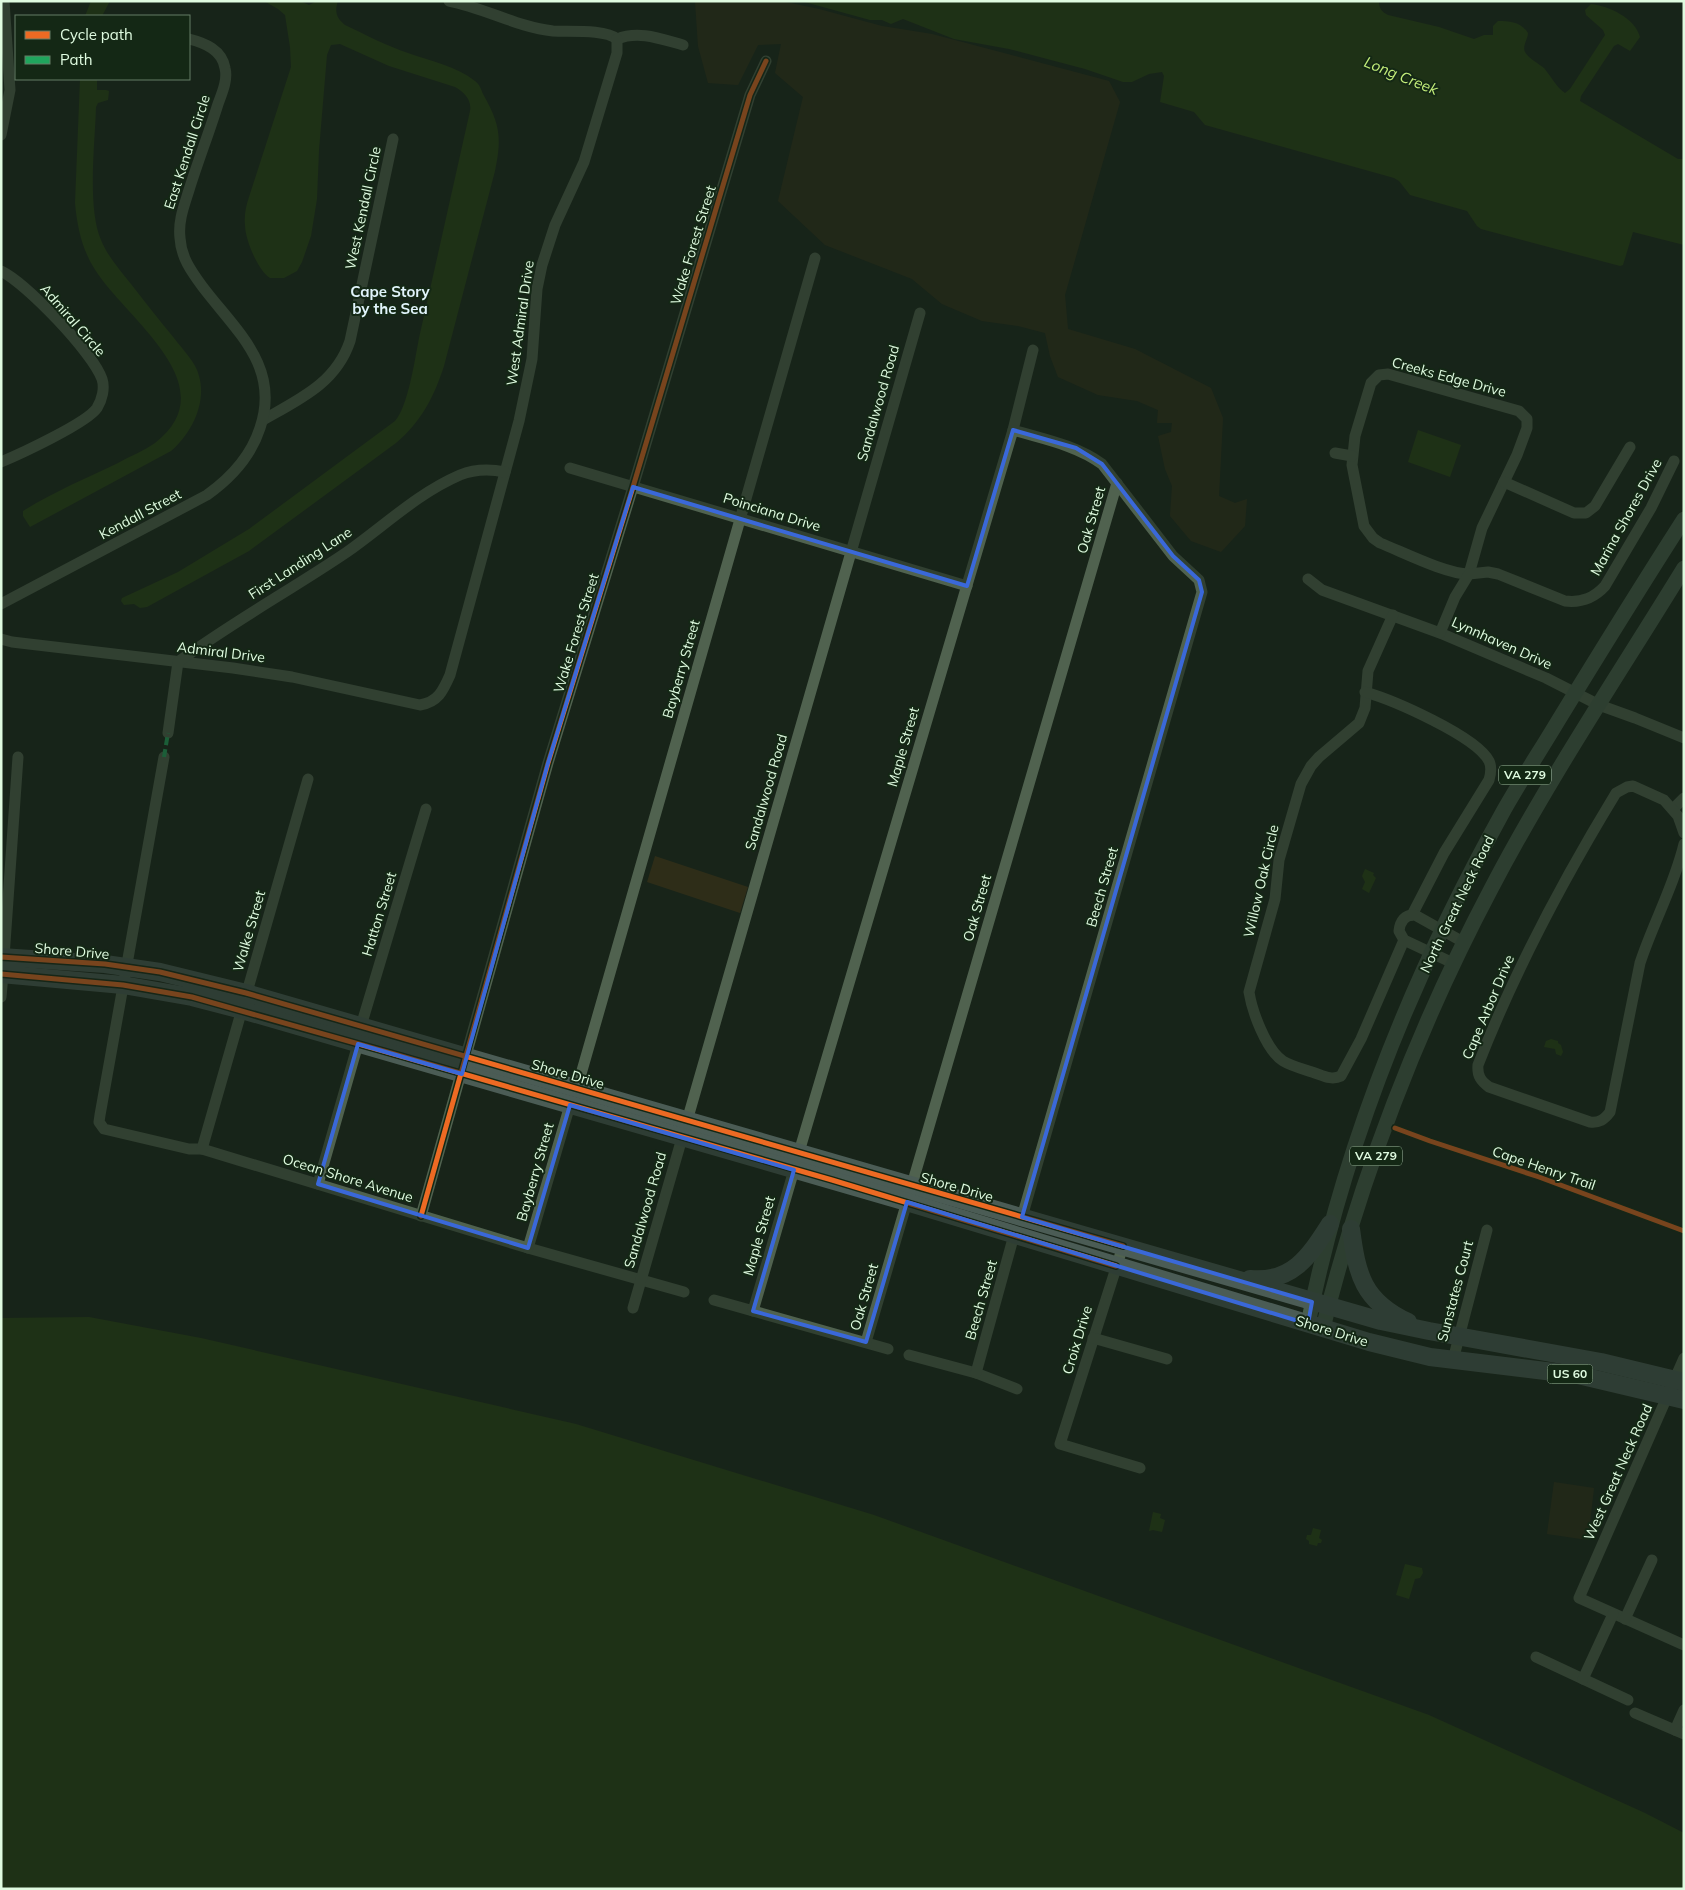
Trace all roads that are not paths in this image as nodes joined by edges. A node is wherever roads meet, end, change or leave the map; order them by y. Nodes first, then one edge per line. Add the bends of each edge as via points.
1 (4, 1) edge
2 (450, 1) edge
3 (617, 39) junction
4 (190, 40) edge
5 (683, 45) dead end
6 (766, 61) dead end
7 (1, 135) edge
8 (393, 139) dead end
9 (815, 258) dead end
10 (1, 271) edge
11 (920, 313) dead end
12 (1033, 350) dead end
13 (263, 420) junction
14 (1012, 430) junction
15 (1630, 447) dead end
16 (1335, 453) dead end
17 (1352, 456) junction
18 (1674, 461) dead end
19 (1, 462) edge
20 (570, 468) dead end
21 (505, 472) junction
22 (1504, 482) junction
23 (1117, 483) junction
24 (633, 487) junction
25 (740, 518) junction
26 (1684, 519) edge
27 (851, 551) junction
28 (1684, 568) edge
29 (1469, 574) junction
30 (1308, 579) dead end
31 (967, 586) junction
32 (1, 604) edge
33 (1393, 615) junction
34 (1440, 633) junction
35 (1, 638) edge
36 (178, 662) junction
37 (1365, 692) junction
38 (1575, 694) junction
39 (434, 701) joint
40 (1599, 705) junction
41 (168, 733) dead end
42 (1684, 738) edge
43 (18, 756) dead end
44 (164, 757) dead end
45 (308, 779) dead end
46 (1684, 798) edge
47 (426, 809) dead end
48 (1673, 809) junction
49 (1684, 833) edge
50 (1684, 844) edge
51 (1412, 914) junction
52 (1442, 929) junction
53 (1404, 940) junction
54 (1465, 943) junction
55 (1431, 953) junction
56 (3, 957) edge
57 (1455, 964) junction
58 (127, 968) junction
59 (2, 974) edge
60 (124, 985) junction
61 (246, 993) junction
62 (1, 997) edge
63 (242, 1010) junction
64 (360, 1035) junction
65 (464, 1065) junction
66 (577, 1088) junction
67 (570, 1105) junction
68 (686, 1120) junction
69 (682, 1137) junction
70 (202, 1149) junction
71 (799, 1152) junction
72 (794, 1170) junction
73 (318, 1184) junction
74 (912, 1185) junction
75 (907, 1202) junction
76 (421, 1216) junction
77 (1022, 1217) junction
78 (1330, 1224) junction
79 (1351, 1229) junction
80 (1487, 1230) dead end
81 (1014, 1235) junction
82 (1123, 1246) junction
83 (528, 1248) junction
84 (1116, 1266) junction
85 (1228, 1277) junction
86 (640, 1279) junction
87 (684, 1292) dead end
88 (714, 1300) dead end
89 (1320, 1304) junction
90 (633, 1308) dead end
91 (753, 1311) junction
92 (1315, 1326) junction
93 (1429, 1331) junction
94 (1458, 1336) junction
95 (1094, 1338) junction
96 (866, 1342) junction
97 (888, 1349) dead end
98 (909, 1355) dead end
99 (1684, 1358) edge
100 (1167, 1359) dead end
101 (1453, 1360) junction
102 (976, 1373) junction
103 (1017, 1389) dead end
104 (1677, 1390) edge
105 (1140, 1468) dead end
106 (1652, 1560) dead end
107 (1613, 1614) junction
108 (1625, 1619) junction
109 (1683, 1642) edge
110 (1536, 1657) dead end
111 (1584, 1679) junction
112 (1628, 1700) dead end
113 (1684, 1710) edge
114 (1636, 1712) dead end
115 (1679, 1732) edge

1 - 7 street via 10,90
2 - 3 street via 533,28 612,35
3 - 5 street via 633,34
3 - 21 street, West Admiral Drive via 617,53 584,162 555,225 542,265 530,369
4 - 13 street, East Kendall Circle via 215,50 223,60 226,74 182,214 182,251 191,271 241,334 260,364 266,394
6 - 24 street, Wake Forest Street via 750,95
8 - 13 street, West Kendall Circle via 346,353 318,387
9 - 25 street, Bayberry Street
10 - 19 street, Admiral Circle via 19,283 67,331 91,360 103,390 97,407 85,420
11 - 27 street, Sandalwood Road
12 - 14 street, Maple Street
13 - 32 street, Kendall Street via 252,447 220,486
14 - 23 street via 1083,452 1102,464
14 - 31 street, Maple Street
15 - 22 street via 1595,506 1586,513 1574,513
16 - 17 street
17 - 22 street, Creeks Edge Drive via 1371,383 1380,375 1388,374 1524,415 1527,428
17 - 29 street, Creeks Edge Drive via 1361,517 1373,538 1447,570
18 - 29 street, Marina Shores Drive via 1651,508 1605,586 1592,598 1565,601 1498,574
20 - 24 street, Poinciana Drive
21 - 36 street, First Landing Lane via 472,472 435,488 346,552 228,626
21 - 39 street, West Admiral Drive via 450,676
22 - 29 street, Creeks Edge Drive via 1482,528
23 - 74 street, Oak Street
23 - 77 street, Beech Street via 1173,556 1201,585 1202,592
24 - 25 street, Poinciana Drive
24 - 65 street, Wake Forest Street via 548,763
25 - 27 street, Poinciana Drive
25 - 66 street, Bayberry Street
26 - 38 main road, North Great Neck Road / VA 279
27 - 31 street, Poinciana Drive
27 - 68 street, Sandalwood Road
28 - 40 main road, North Great Neck Road / VA 279
29 - 34 street
30 - 33 street, Lynnhaven Drive via 1322,590
31 - 71 street, Maple Street
33 - 34 street, Lynnhaven Drive
33 - 37 street, Willow Oak Circle via 1368,671
34 - 38 street, Lynnhaven Drive via 1546,678
35 - 36 street, Admiral Drive
36 - 39 street, Admiral Drive via 292,677 420,705
36 - 41 street
37 - 51 street, Willow Oak Circle via 1440,724 1477,749 1490,767 1489,780 1444,853
37 - 53 street, Willow Oak Circle via 1365,708 1359,723 1319,757 1304,777 1281,852 1275,899 1249,992 1259,1025 1276,1055 1285,1062 1331,1078 1341,1076 1361,1039
38 - 40 street, Lynnhaven Drive
38 - 52 main road, North Great Neck Road / VA 279 via 1505,808
40 - 42 street, Lynnhaven Drive
40 - 54 main road, North Great Neck Road / VA 279 via 1490,890
43 - 56 street
44 - 58 street
45 - 61 street, Walke Street
46 - 48 street
47 - 64 street, Hatton Street
48 - 49 street, Cape Arbor Drive
48 - 50 street, Cape Arbor Drive via 1664,800 1640,788 1627,787 1616,793 1516,974 1478,1065 1482,1082 1590,1122 1606,1117 1610,1112 1640,963 1674,879
51 - 52 street
51 - 53 street, Willow Oak Circle via 1405,917 1399,927
52 - 54 street
52 - 55 main road, North Great Neck Road / VA 279
53 - 55 street
54 - 57 main road, North Great Neck Road / VA 279
55 - 57 street
55 - 78 main road, North Great Neck Road / VA 279 via 1376,1086
56 - 58 highway, Shore Drive / US 60
57 - 79 main road, North Great Neck Road / VA 279 via 1401,1083
58 - 60 street
58 - 61 highway, Shore Drive / US 60
59 - 60 highway, Shore Drive / US 60
59 - 62 street
60 - 63 highway, Shore Drive / US 60
60 - 70 street, Ocean Shore Avenue via 99,1122 104,1129 189,1149
61 - 63 street, Walke Street
61 - 64 highway, Shore Drive / US 60
63 - 64 highway, Shore Drive / US 60
63 - 70 street, Walke Street
64 - 65 highway, Shore Drive / US 60
64 - 73 street, Hatton Street
65 - 66 highway, Shore Drive / US 60
65 - 67 highway, Shore Drive / US 60
65 - 76 street, Wake Forest Street
66 - 68 highway, Shore Drive / US 60
67 - 69 highway, Shore Drive / US 60
67 - 83 street, Bayberry Street
68 - 69 street, Sandalwood Road
68 - 71 highway, Shore Drive / US 60
69 - 72 highway, Shore Drive / US 60
69 - 86 street, Sandalwood Road
70 - 73 street, Ocean Shore Avenue
71 - 74 highway, Shore Drive / US 60
72 - 75 highway, Shore Drive / US 60
72 - 91 street, Maple Street
73 - 76 street, Ocean Shore Avenue
74 - 75 street, Oak Street
74 - 77 highway, Shore Drive / US 60
75 - 81 highway, Shore Drive / US 60
75 - 96 street, Oak Street
76 - 83 street, Ocean Shore Avenue
77 - 82 highway, Shore Drive / US 60
78 - 85 highway via 1307,1258 1286,1273 1259,1280
78 - 89 main road, North Great Neck Road / VA 279
79 - 89 main road, North Great Neck Road / VA 279
79 - 93 highway via 1358,1270 1371,1295 1401,1318
80 - 94 street, Sunstates Court
81 - 84 highway, Shore Drive / US 60
81 - 102 street, Beech Street
82 - 84 street, Croix Drive
82 - 85 highway, Shore Drive / US 60
83 - 86 street, Ocean Shore Avenue
84 - 92 highway, Shore Drive / US 60
84 - 95 street, Croix Drive
85 - 89 highway, Shore Drive / US 60
86 - 87 street, Ocean Shore Avenue
86 - 90 street
88 - 91 street
89 - 92 main road, North Great Neck Road / VA 279
89 - 93 highway, Shore Drive / US 60
91 - 96 street
92 - 101 highway, Shore Drive / US 60 via 1368,1342
93 - 94 highway, Shore Drive / US 60
94 - 101 street, Sunstates Court
94 - 104 highway, Shore Drive / US 60 via 1601,1362
95 - 100 street
95 - 105 street, Croix Drive via 1060,1444
96 - 97 street
98 - 102 street
99 - 104 street, West Great Neck Road
101 - 104 highway, Shore Drive / US 60 via 1535,1368
102 - 103 street
104 - 107 street, West Great Neck Road via 1579,1598
106 - 108 street
107 - 108 street
107 - 111 street
108 - 109 street
110 - 111 street
111 - 112 street
113 - 115 street
114 - 115 street

